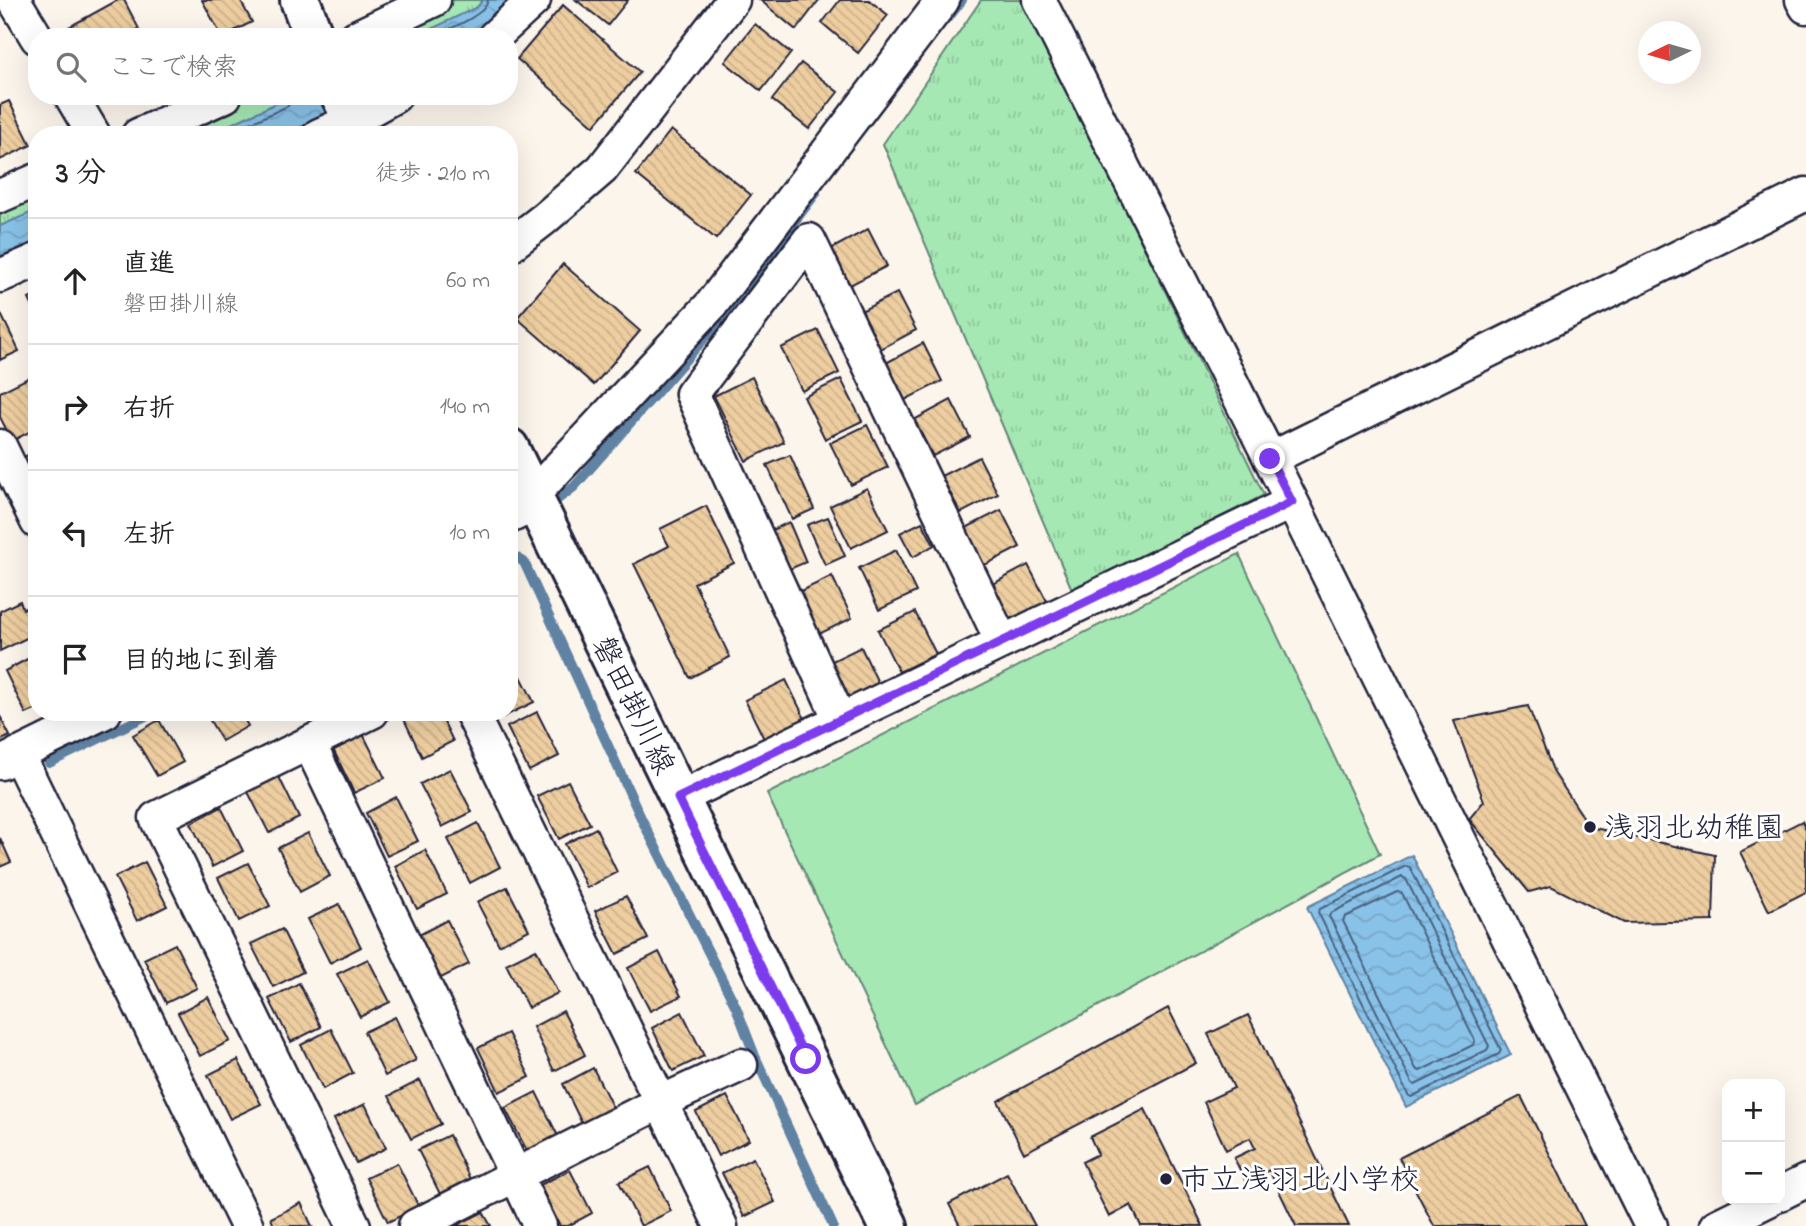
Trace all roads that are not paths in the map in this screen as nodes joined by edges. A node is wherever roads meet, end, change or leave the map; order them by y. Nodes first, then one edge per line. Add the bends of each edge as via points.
1 (14, 0) edge
2 (300, 0) edge
3 (534, 0) edge
4 (733, 0) edge
5 (943, 0) edge
6 (1039, 0) edge
7 (1802, 0) edge
8 (422, 3) edge
9 (1806, 7) edge
10 (31, 28) edge
11 (311, 28) edge
12 (373, 28) edge
13 (504, 28) edge
14 (76, 105) edge
15 (205, 105) edge
16 (376, 105) edge
17 (343, 121) edge
18 (89, 126) edge
19 (158, 126) edge
20 (28, 184) edge
21 (1806, 194) edge
22 (0, 196) edge
23 (518, 239) edge
24 (28, 264) edge
25 (0, 276) edge
26 (0, 446) edge
27 (1270, 459) junction
28 (518, 479) edge
29 (1292, 502) junction
30 (28, 504) edge
31 (526, 506) edge
32 (1002, 642) junction
33 (840, 720) junction
34 (87, 721) edge
35 (354, 721) edge
36 (475, 721) edge
37 (309, 743) junction
38 (9, 759) edge
39 (678, 798) junction
40 (741, 1065) dead end
41 (661, 1102) junction
42 (516, 1177) junction
43 (1806, 1181) edge
44 (1785, 1192) edge
45 (1759, 1205) edge
46 (247, 1226) edge
47 (354, 1226) edge
48 (415, 1226) edge
49 (540, 1226) edge
50 (721, 1226) edge
51 (888, 1226) edge
52 (1651, 1226) edge
53 (1716, 1226) edge

1 - 10 street
2 - 11 main road
3 - 13 street
4 - 23 street via 602,169
5 - 31 street via 711,305
6 - 27 street
7 - 9 street
8 - 12 street
14 - 18 street
15 - 19 street
16 - 17 street
20 - 22 street
21 - 27 street
24 - 25 street
26 - 30 street
27 - 29 street
28 - 31 main road, 磐田掛川線
29 - 32 street
29 - 52 street
31 - 39 main road, 磐田掛川線
32 - 33 street
32 - 33 street via 809,240 692,394
33 - 39 street
34 - 38 street
35 - 37 street
36 - 41 street
37 - 42 street
37 - 47 street via 156,818
38 - 46 street
39 - 51 main road, 磐田掛川線
40 - 41 street
41 - 42 street
41 - 50 street
42 - 48 street
42 - 49 street
43 - 44 street
45 - 53 street

